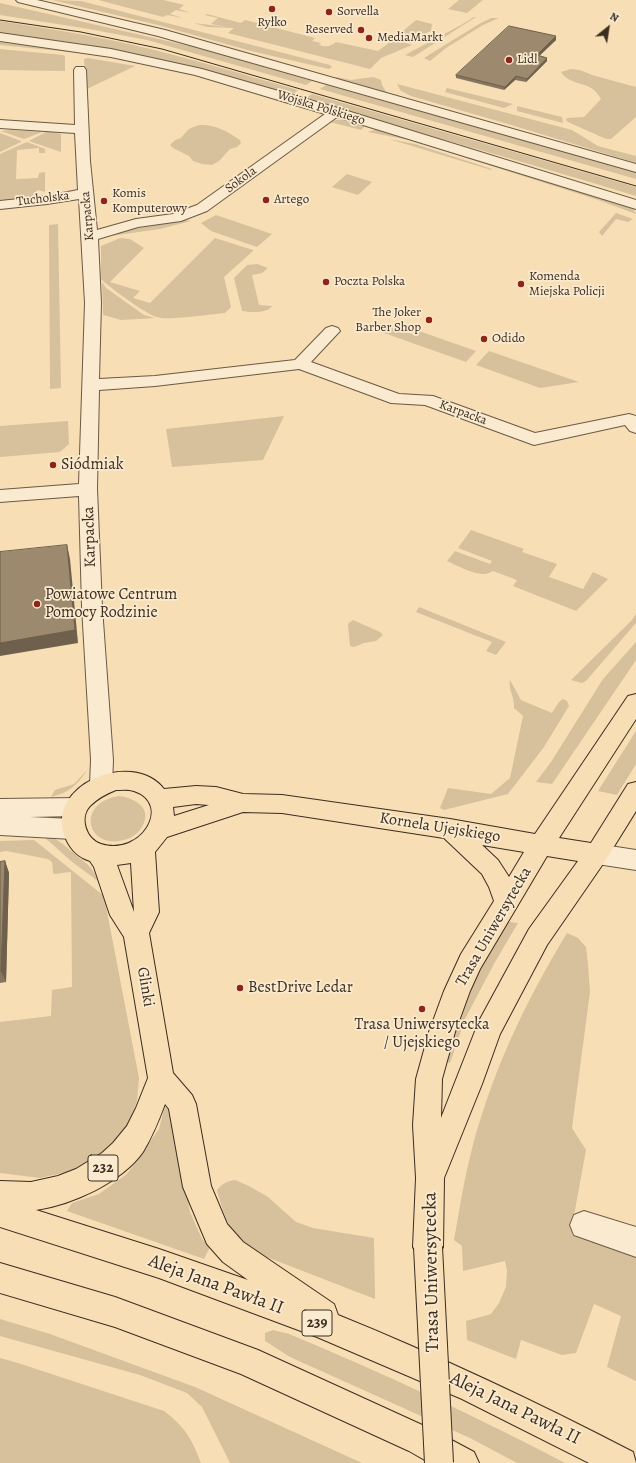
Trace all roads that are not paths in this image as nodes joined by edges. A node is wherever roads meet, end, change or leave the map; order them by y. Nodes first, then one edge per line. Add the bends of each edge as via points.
1 (22, 0) edge
2 (0, 37) edge
3 (80, 70) dead end
4 (336, 112) junction
5 (0, 124) edge
6 (82, 129) junction
7 (636, 168) edge
8 (86, 193) junction
9 (0, 205) edge
10 (636, 205) edge
11 (89, 229) junction
12 (332, 331) dead end
13 (300, 364) junction
14 (91, 385) junction
15 (634, 419) edge
16 (88, 489) junction
17 (0, 496) edge
18 (636, 702) edge
19 (101, 785) junction
20 (636, 791) edge
21 (160, 799) junction
22 (243, 803) junction
23 (76, 807) junction
24 (0, 808) edge
25 (0, 826) edge
26 (73, 829) junction
27 (450, 829) junction
28 (160, 830) junction
29 (541, 845) junction
30 (143, 847) junction
31 (98, 854) junction
32 (598, 854) junction
33 (636, 860) edge
34 (506, 901) junction
35 (136, 933) junction
36 (161, 1078) junction
37 (430, 1178) junction
38 (0, 1195) edge
39 (0, 1213) edge
40 (584, 1226) dead end
41 (636, 1242) edge
42 (0, 1278) edge
43 (356, 1338) junction
44 (439, 1463) edge
45 (463, 1463) edge
46 (622, 1463) edge

1 - 7 street, Wojska Polskiego via 161,33
2 - 4 street, Wojska Polskiego via 144,59
3 - 6 street, Karpacka
4 - 10 street, Wojska Polskiego
4 - 11 street, Sokola via 202,208 176,218
5 - 6 street
6 - 8 street, Karpacka
8 - 9 street, Tucholska
8 - 11 street, Karpacka
11 - 14 street, Karpacka via 93,303
12 - 13 street
13 - 14 street, Karpacka via 155,381
13 - 15 street, Karpacka via 397,399 427,400 534,439
14 - 16 street, Karpacka
16 - 17 street
16 - 19 street, Karpacka via 92,607 102,760
18 - 29 main road, Trasa Uniwersytecka
19 - 21 main road via 114,781 141,784 152,790
19 - 23 main road via 91,790
20 - 32 main road, Trasa Uniwersytecka
21 - 22 main road, Kornela Ujejskiego via 196,795 216,796
21 - 28 main road via 163,814
22 - 27 main road, Kornela Ujejskiego via 282,804
22 - 28 main road, Kornela Ujejskiego
23 - 24 street
23 - 26 main road via 72,818
25 - 26 street
26 - 31 main road via 82,844
27 - 29 main road, Kornela Ujejskiego
27 - 34 main road via 490,867
28 - 30 main road
29 - 32 main road, Kornela Ujejskiego
29 - 34 main road, Trasa Uniwersytecka
30 - 31 main road via 121,855
30 - 35 main road via 146,912
31 - 35 main road, Glinki via 105,865 122,915
32 - 33 street, Kornela Ujejskiego
32 - 37 main road, Trasa Uniwersytecka via 538,937 488,1030 469,1084
34 - 37 main road, Trasa Uniwersytecka via 470,962 457,991 429,1079 427,1125
35 - 36 main road, Glinki
36 - 38 main road, 232 via 142,1126 131,1144 113,1162 65,1189 31,1196
36 - 43 main road via 182,1104 197,1187 217,1234 233,1252
37 - 44 main road, Trasa Uniwersytecka, bridge via 428,1247
39 - 43 main road, Aleja Jana Pawła II / 239 via 63,1231 266,1302
40 - 41 street
42 - 45 main road via 115,1312 247,1361 420,1440
43 - 46 main road, Aleja Jana Pawła II / 239 via 444,1375

